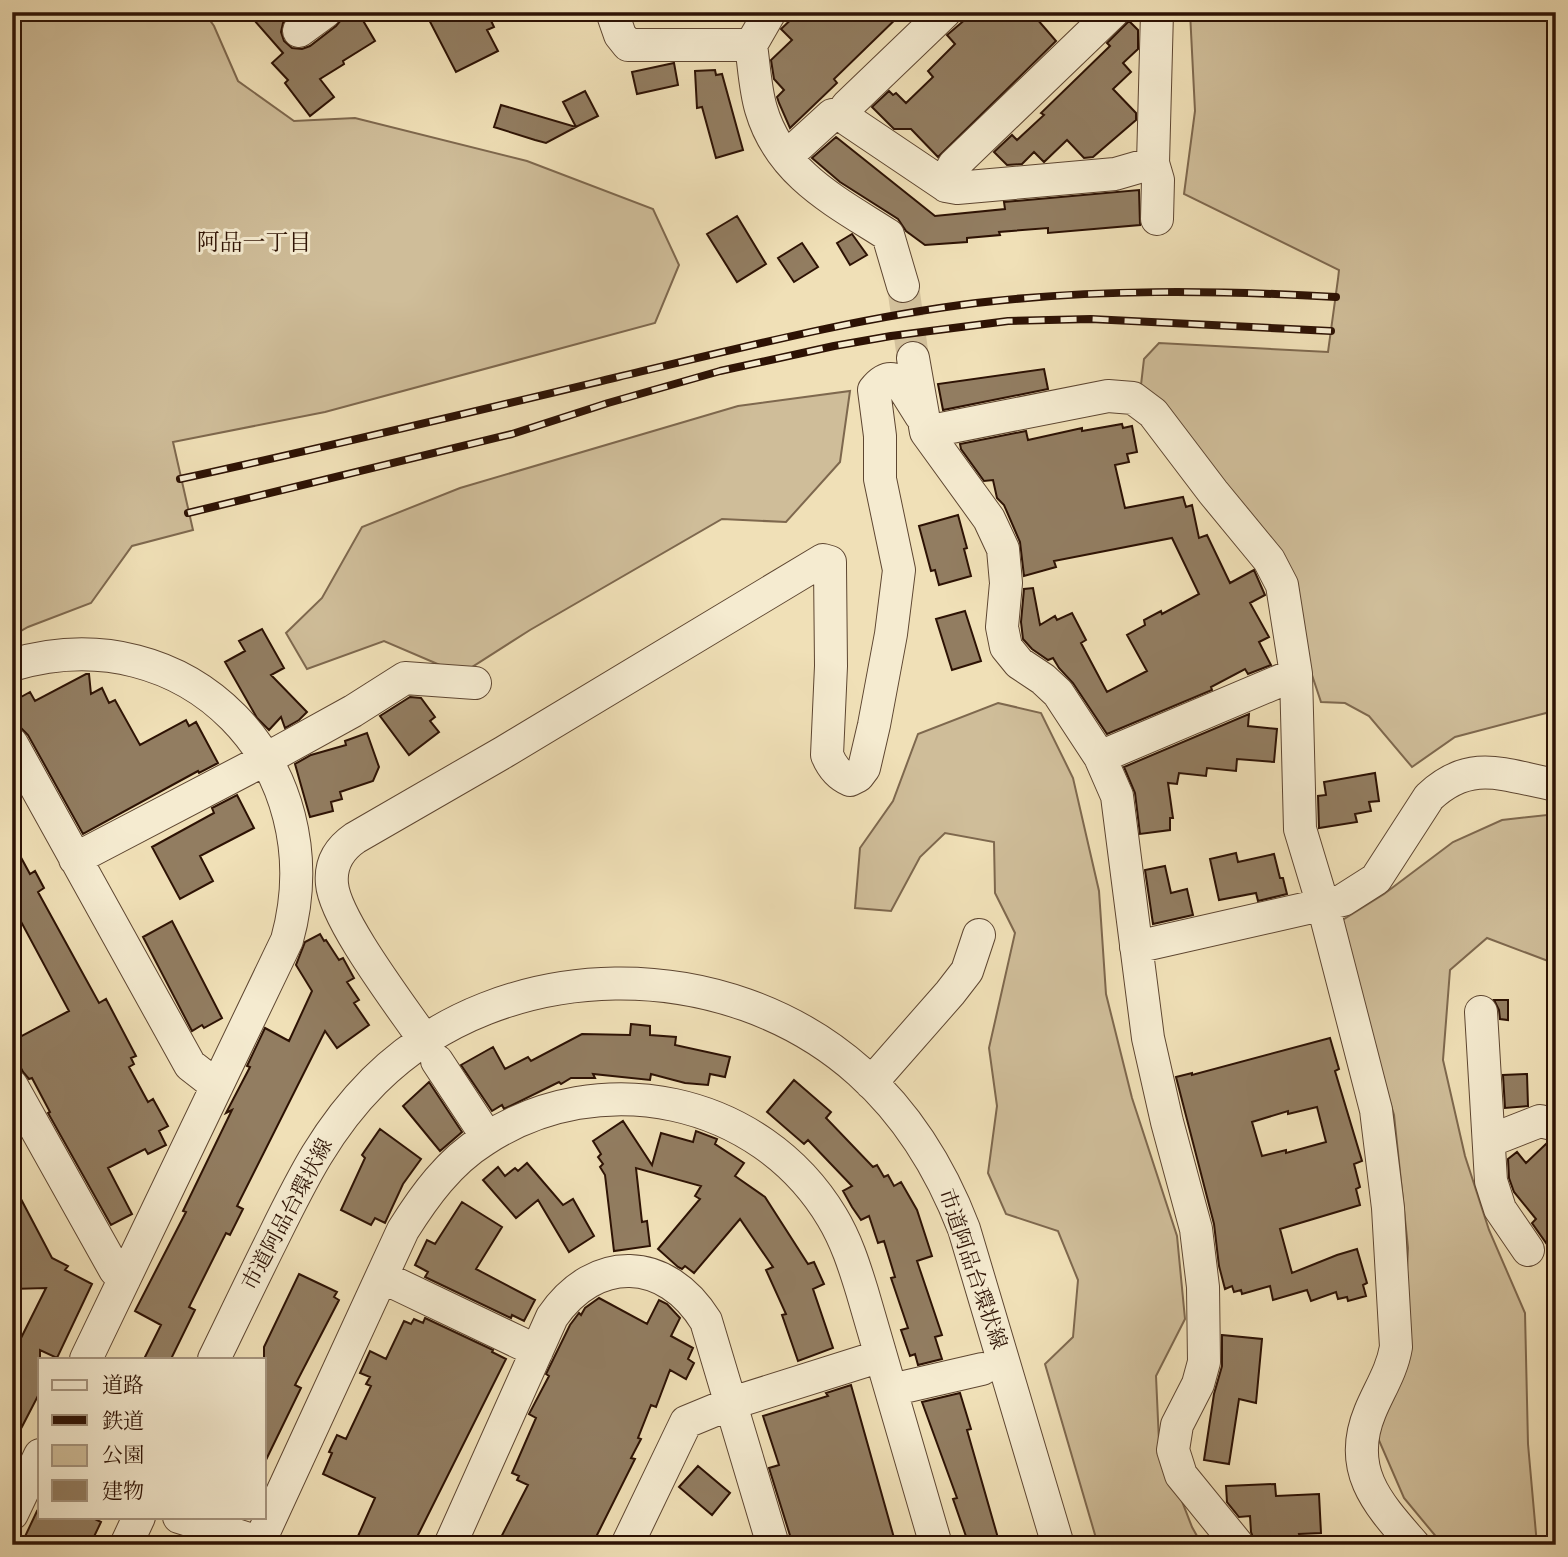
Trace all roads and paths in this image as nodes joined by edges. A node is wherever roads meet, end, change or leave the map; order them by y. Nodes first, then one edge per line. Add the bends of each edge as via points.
1 (325, 12) edge
2 (612, 12) edge
3 (756, 12) edge
4 (770, 12) edge
5 (945, 12) edge
6 (1113, 12) edge
7 (1157, 12) edge
8 (299, 31) dead end
9 (751, 45) junction
10 (845, 113) junction
11 (786, 157) junction
12 (1153, 163) junction
13 (946, 186) junction
14 (1157, 219) dead end
15 (903, 286) tunnel mouth
16 (913, 358) tunnel mouth
17 (923, 424) junction
18 (12, 665) edge
19 (1296, 674) junction
20 (475, 683) dead end
21 (12, 744) edge
22 (1100, 757) junction
23 (267, 759) junction
24 (1556, 785) edge
25 (75, 859) junction
26 (1323, 905) junction
27 (979, 935) dead end
28 (1136, 947) junction
29 (1481, 1012) dead end
30 (431, 1051) junction
31 (871, 1083) junction
32 (12, 1086) edge
33 (217, 1086) junction
34 (1556, 1125) edge
35 (487, 1137) junction
36 (1489, 1141) junction
37 (1528, 1250) dead end
38 (382, 1277) junction
39 (124, 1280) junction
40 (1397, 1332) junction
41 (537, 1351) junction
42 (881, 1356) junction
43 (86, 1358) edge
44 (214, 1358) edge
45 (982, 1369) dead end
46 (891, 1390) junction
47 (732, 1403) junction
48 (31, 1469) edge
49 (12, 1514) edge
50 (139, 1518) edge
51 (182, 1518) edge
52 (262, 1544) edge
53 (127, 1545) edge
54 (450, 1545) edge
55 (627, 1545) edge
56 (773, 1545) edge
57 (936, 1545) edge
58 (1058, 1545) edge
59 (1238, 1545) edge
60 (1387, 1545) edge
61 (1414, 1545) edge

1 - 8 street
2 - 9 street via 628,45
3 - 9 street
4 - 9 street
5 - 10 street via 847,106
6 - 13 street via 954,165
7 - 12 street
9 - 11 street via 761,109
10 - 11 street via 832,115
10 - 13 street via 848,120
11 - 15 street via 815,188 888,235
12 - 13 street via 1115,174
12 - 14 street via 1158,180
16 - 17 street
17 - 19 street via 1108,396 1144,404 1275,568 1284,595
17 - 22 street via 998,533 1006,566 1002,627 1006,647 1058,693
17 - 30 street via 900,381 886,380 874,390 880,479 899,570 874,725 858,776 842,777 827,755 830,562 823,560 341,849 331,874 336,899 351,930
18 - 23 street via 52,656 96,654 160,669 216,702
19 - 22 street
19 - 26 street via 1300,829
20 - 23 street via 405,678
21 - 25 street
22 - 28 street via 1117,796
23 - 25 street
23 - 33 street via 294,831 296,897 286,940
24 - 26 street via 1490,771 1451,780 1421,808 1372,883 1343,900
25 - 33 street via 190,1065
26 - 28 street
26 - 40 street via 1376,1110
27 - 31 street via 967,971
28 - 59 street via 1148,1038 1196,1229 1203,1287 1204,1362 1177,1424 1173,1450 1181,1475
29 - 36 street
30 - 31 street, 市道阿品台環状線 via 470,1016 541,991 616,982 654,984 692,989 764,1012 831,1049
30 - 35 street
30 - 44 street, 市道阿品台環状線 via 376,1079 326,1136
31 - 58 street, 市道阿品台環状線 via 912,1129 951,1194
32 - 39 street
33 - 39 street
34 - 36 street via 1540,1121
35 - 38 street via 451,1166 425,1196
35 - 42 street via 554,1107 593,1099 633,1098 673,1103 747,1133 780,1156 832,1217 849,1252
36 - 37 street via 1491,1181 1500,1209
38 - 41 street
38 - 52 street
39 - 43 street
40 - 60 street via 1350,1414 1340,1451 1351,1488
40 - 61 street via 1393,1363 1365,1425 1362,1461 1374,1496
41 - 47 street via 552,1317 577,1288 611,1273 649,1273 683,1290 696,1304 713,1339
41 - 54 street
42 - 46 street
42 - 47 street
45 - 46 street
46 - 57 street
47 - 55 street via 686,1423
47 - 56 street
48 - 49 street
50 - 53 street
51 - 52 street

